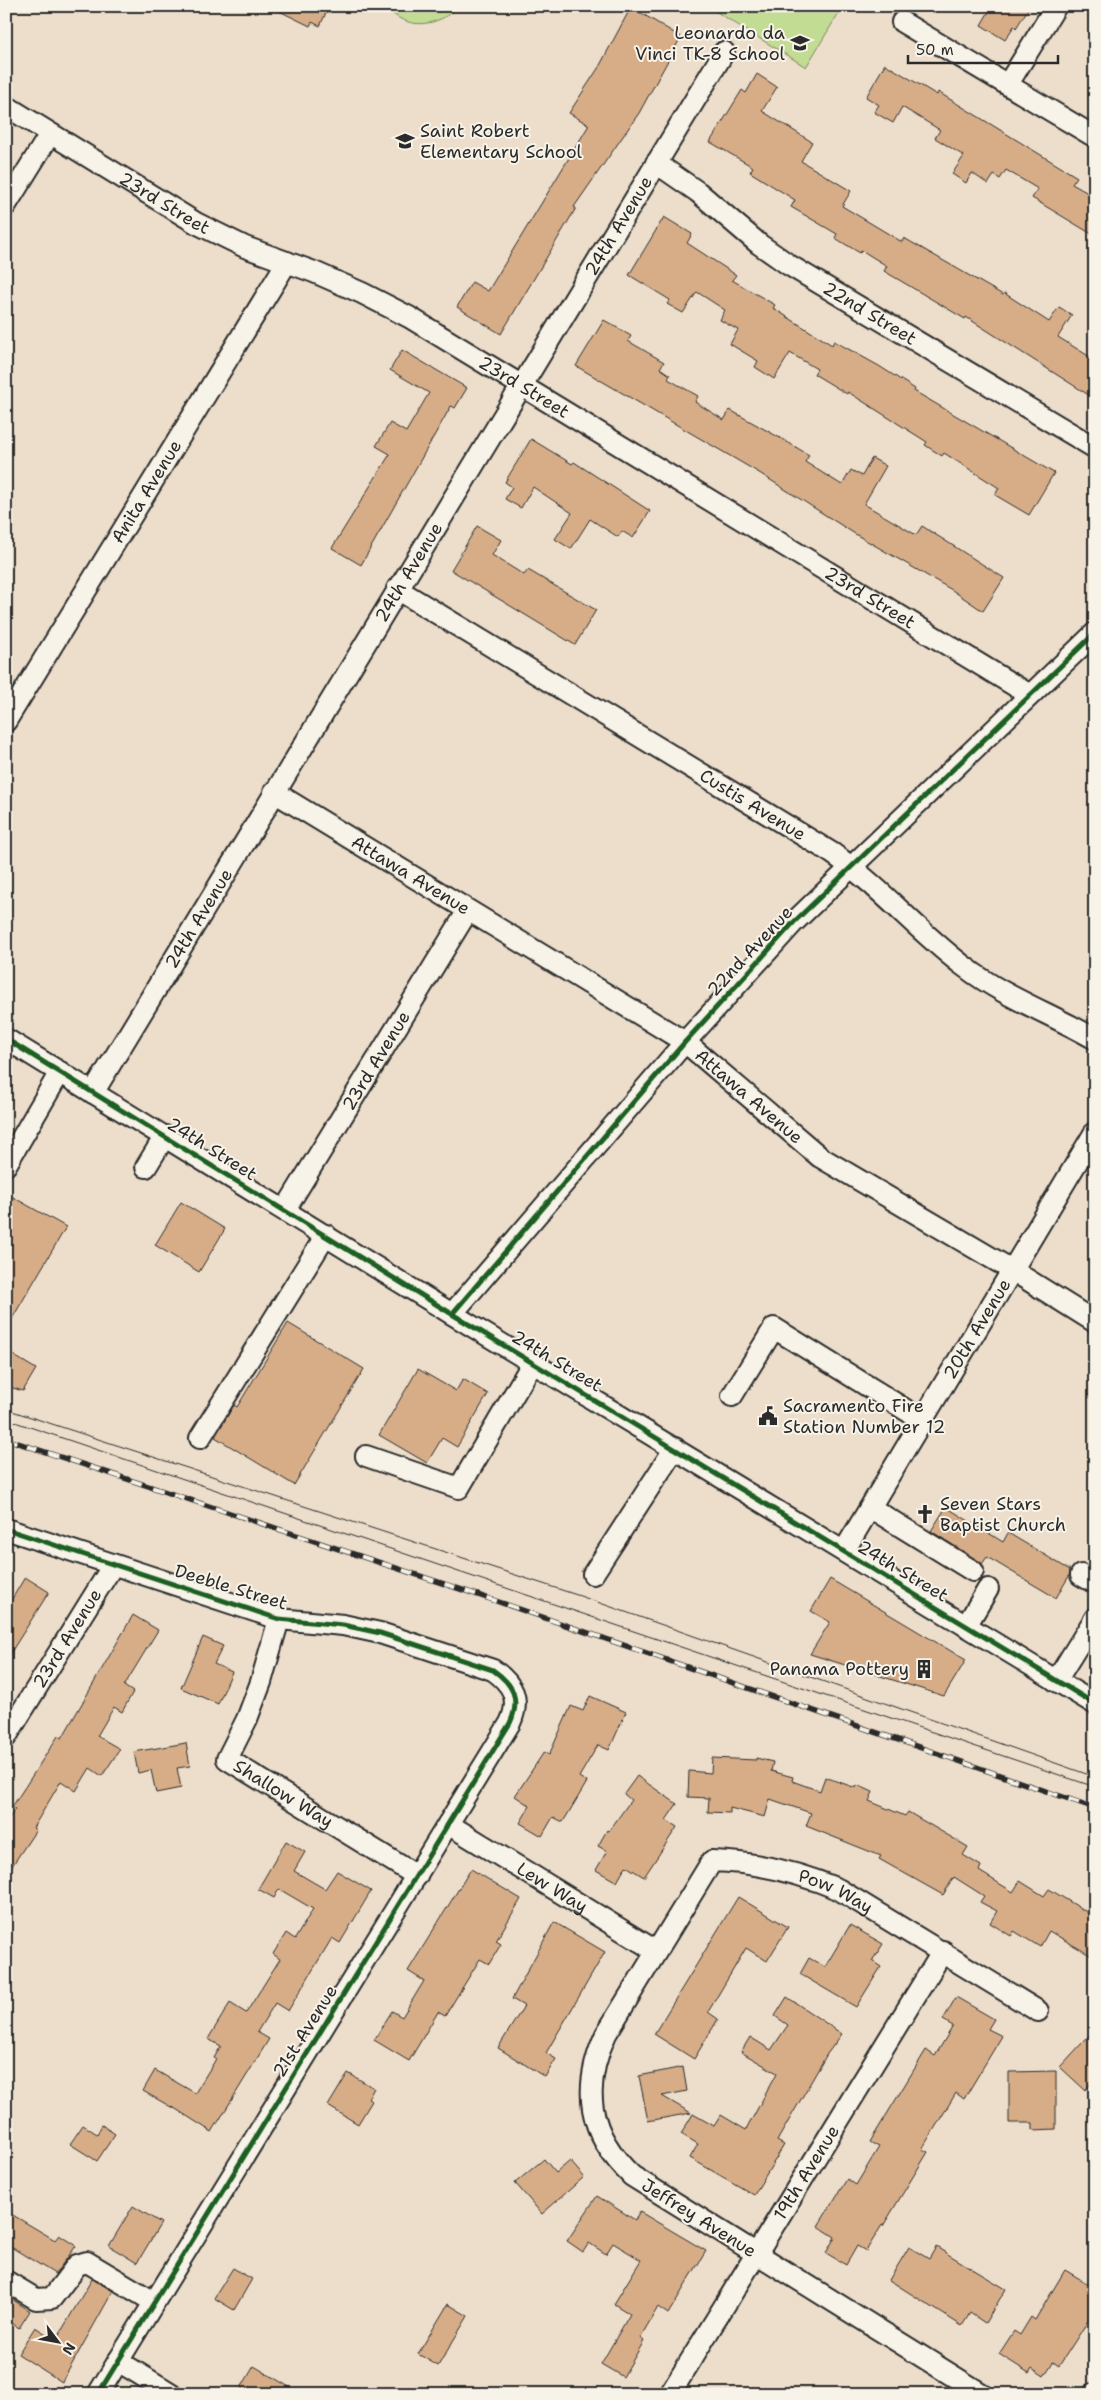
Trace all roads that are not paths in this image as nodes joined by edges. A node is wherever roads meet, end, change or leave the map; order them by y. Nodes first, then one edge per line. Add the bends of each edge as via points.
1 (1056, 6) edge
2 (902, 22) dead end
3 (724, 52) dead end
4 (1008, 84) junction
5 (6, 106) edge
6 (50, 134) junction
7 (1095, 137) edge
8 (656, 163) junction
9 (6, 206) edge
10 (287, 262) junction
11 (521, 385) junction
12 (1095, 448) edge
13 (397, 589) junction
14 (1095, 633) edge
15 (1030, 695) junction
16 (6, 721) edge
17 (274, 792) junction
18 (851, 867) junction
19 (468, 912) junction
20 (6, 1039) edge
21 (1095, 1039) edge
22 (685, 1042) junction
23 (60, 1072) junction
24 (93, 1092) junction
25 (1095, 1132) edge
26 (165, 1136) junction
27 (6, 1165) edge
28 (146, 1167) dead end
29 (285, 1210) junction
30 (326, 1235) junction
31 (1012, 1270) junction
32 (452, 1314) junction
33 (1095, 1322) edge
34 (533, 1362) junction
35 (732, 1396) dead end
36 (922, 1420) junction
37 (200, 1438) dead end
38 (675, 1448) junction
39 (366, 1456) dead end
40 (871, 1508) junction
41 (6, 1529) edge
42 (844, 1551) junction
43 (113, 1565) junction
44 (973, 1571) dead end
45 (593, 1574) dead end
46 (988, 1588) dead end
47 (1095, 1618) edge
48 (279, 1619) junction
49 (966, 1626) junction
50 (506, 1679) joint
51 (1056, 1681) junction
52 (1095, 1704) edge
53 (6, 1737) edge
54 (448, 1824) junction
55 (417, 1876) junction
56 (943, 1951) junction
57 (656, 1952) junction
58 (1038, 2010) dead end
59 (756, 2254) junction
60 (6, 2281) edge
61 (154, 2302) junction
62 (118, 2361) junction
63 (98, 2394) edge
64 (172, 2394) edge
65 (670, 2394) edge
66 (982, 2394) edge

1 - 4 street
2 - 4 street
3 - 8 street, 24th Avenue
4 - 7 street
5 - 6 street, 23rd Street
6 - 9 street
6 - 10 street, 23rd Street via 196,223 245,247
8 - 11 street, 24th Avenue
8 - 12 street, 22nd Street via 698,192 789,265
10 - 11 street, 23rd Street via 362,293 409,317
10 - 16 street, Anita Avenue
11 - 13 street, 24th Avenue
11 - 15 street, 23rd Street
13 - 17 street, 24th Avenue
13 - 18 street, Custis Avenue
14 - 15 street, 22nd Avenue
15 - 18 street, 22nd Avenue
17 - 19 street, Attawa Avenue
17 - 24 street, 24th Avenue
18 - 21 street, Custis Avenue via 966,969
18 - 22 street, 22nd Avenue via 794,922
19 - 22 street, Attawa Avenue
19 - 29 street, 23rd Avenue
20 - 23 street, 24th Street
22 - 31 street, Attawa Avenue via 820,1157
22 - 32 street, 22nd Avenue
23 - 24 street, 24th Street
23 - 27 street
24 - 26 street, 24th Street
25 - 31 street, 20th Avenue
26 - 28 street
26 - 29 street, 24th Street
29 - 30 street, 24th Street
30 - 32 street, 24th Street
30 - 37 street
31 - 33 street, Attawa Avenue
31 - 36 street, 20th Avenue
32 - 34 street, 24th Street
34 - 38 street, 24th Street
34 - 39 street via 459,1488
35 - 36 street via 774,1328
36 - 40 street, 20th Avenue
38 - 42 street, 24th Street
38 - 45 street
40 - 42 street, 20th Avenue
40 - 44 street
41 - 43 street, Deeble Street
42 - 49 street, 24th Street
43 - 48 street, Deeble Street
43 - 53 street, 23rd Avenue
46 - 49 street
47 - 51 street
48 - 50 street, Deeble Street via 343,1625 380,1633 493,1670
48 - 55 street, Shallow Way via 248,1718 227,1759
49 - 51 street, 24th Street
50 - 54 street, 21st Avenue via 513,1691 513,1716
51 - 52 street, 24th Street
54 - 55 street, 21st Avenue
54 - 57 street, Lew Way
55 - 61 street, 21st Avenue
56 - 57 street, Pow Way via 857,1898 810,1877 774,1867 712,1861
56 - 58 street, Pow Way
56 - 59 street, 19th Avenue
57 - 59 street, Jeffrey Avenue via 596,2055 591,2101 597,2127 616,2160 632,2176
59 - 65 street, 19th Avenue
59 - 66 street, Jeffrey Avenue
60 - 61 street via 36,2299 52,2298 77,2265 86,2262
61 - 62 street, 21st Avenue
62 - 63 street, 21st Avenue
62 - 64 street

